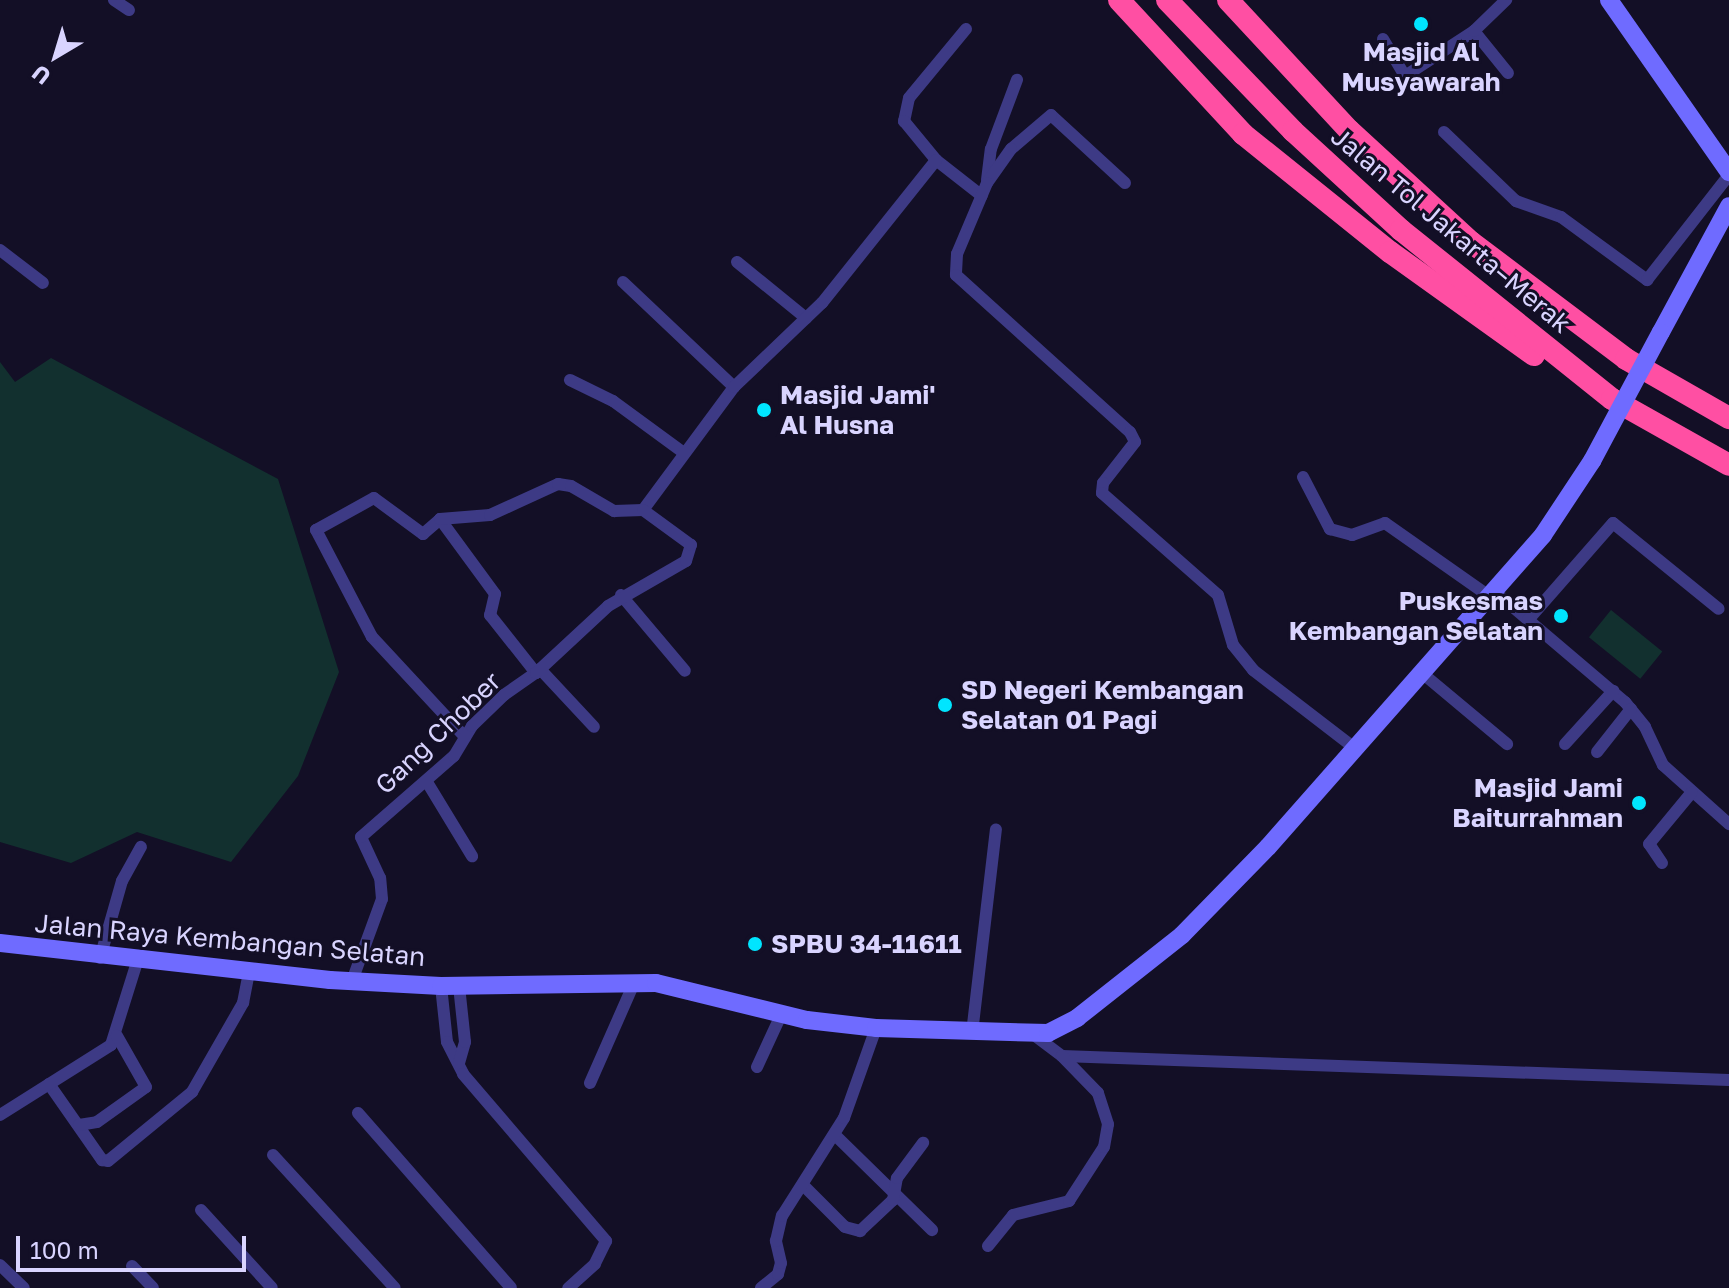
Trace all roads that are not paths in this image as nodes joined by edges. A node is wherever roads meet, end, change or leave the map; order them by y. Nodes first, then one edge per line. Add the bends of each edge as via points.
1 (114, 0) edge
2 (1119, 0) edge
3 (1167, 0) edge
4 (1228, 0) edge
5 (1506, 0) edge
6 (1609, 0) edge
7 (129, 10) dead end
8 (966, 29) dead end
9 (1474, 31) junction
10 (1383, 39) dead end
11 (1508, 73) dead end
12 (1017, 80) dead end
13 (1444, 132) dead end
14 (936, 160) junction
15 (1729, 174) edge
16 (1125, 183) dead end
17 (984, 190) junction
18 (1729, 206) edge
19 (0, 250) edge
20 (737, 262) dead end
21 (623, 282) dead end
22 (43, 283) dead end
23 (806, 318) junction
24 (570, 380) dead end
25 (734, 387) junction
26 (1612, 399) junction
27 (1729, 418) edge
28 (684, 453) junction
29 (1729, 465) edge
30 (1303, 477) dead end
31 (643, 510) junction
32 (440, 519) junction
33 (1492, 594) junction
34 (621, 595) junction
35 (1719, 609) dead end
36 (1528, 620) junction
37 (538, 671) junction
38 (685, 671) dead end
39 (1422, 673) junction
40 (1613, 691) junction
41 (1631, 709) junction
42 (594, 727) dead end
43 (465, 737) junction
44 (1507, 744) dead end
45 (1565, 744) dead end
46 (1356, 749) junction
47 (1597, 752) dead end
48 (427, 782) junction
49 (1692, 792) junction
50 (1729, 824) edge
51 (996, 829) dead end
52 (141, 847) dead end
53 (472, 856) dead end
54 (1662, 863) dead end
55 (0, 943) edge
56 (100, 958) junction
57 (137, 962) junction
58 (249, 973) junction
59 (352, 981) junction
60 (635, 981) junction
61 (450, 986) junction
62 (781, 1015) junction
63 (876, 1028) junction
64 (972, 1033) junction
65 (1034, 1035) junction
66 (117, 1036) junction
67 (1062, 1056) junction
68 (757, 1067) dead end
69 (1729, 1080) edge
70 (590, 1083) dead end
71 (49, 1084) junction
72 (358, 1113) dead end
73 (0, 1115) edge
74 (79, 1125) junction
75 (835, 1135) junction
76 (923, 1143) dead end
77 (273, 1155) dead end
78 (803, 1185) junction
79 (896, 1193) junction
80 (201, 1210) dead end
81 (932, 1230) dead end
82 (988, 1246) dead end
83 (0, 1265) edge
84 (132, 1266) dead end
85 (24, 1288) edge
86 (153, 1288) edge
87 (272, 1288) edge
88 (395, 1288) edge
89 (511, 1288) edge
90 (568, 1288) edge
91 (761, 1288) edge

1 - 7 street
2 - 26 highway via 1215,108 1297,180 1499,332
3 - 26 highway, Jalan Tol Jakarta–Merak via 1293,131 1401,230
4 - 27 highway, Jalan Tol Jakarta–Merak via 1349,130 1471,242 1626,359
5 - 9 street
6 - 15 main road
8 - 14 street via 909,98 904,113 910,132
9 - 10 street via 1405,76
9 - 11 street
12 - 17 street via 991,149
13 - 15 street via 1516,201 1561,217 1647,280
14 - 17 street
14 - 23 street
16 - 17 street via 1051,115 1011,149
17 - 46 street via 954,265 956,275 1130,432 1135,442 1103,483 1102,493 1218,595 1233,645 1253,670
18 - 33 main road, Jalan Raya Kembangan Selatan, bridge via 1592,461 1543,535
19 - 22 street
20 - 23 street
21 - 25 street
23 - 25 street
24 - 28 street via 613,401
25 - 28 street
26 - 29 highway, Jalan Tol Jakarta–Merak
28 - 31 street
30 - 33 street via 1330,529 1352,535 1383,522
31 - 32 street via 614,511 558,484 490,515
31 - 34 street, Gang Chober via 685,538 691,553 679,566
32 - 37 street via 495,594 490,615
32 - 43 street via 418,534 374,498 316,530 372,637
33 - 36 street
33 - 39 main road, Jalan Raya Kembangan Selatan
34 - 37 street, Gang Chober
34 - 38 street
35 - 36 street via 1613,523
36 - 40 street
37 - 42 street
37 - 43 street, Gang Chober via 504,695
39 - 44 street
39 - 46 main road, Jalan Raya Kembangan Selatan
40 - 41 street
40 - 45 street
41 - 47 street
41 - 49 street via 1663,765
43 - 48 street, Gang Chober
46 - 65 main road, Jalan Raya Kembangan Selatan via 1182,935 1077,1018
48 - 53 street
48 - 59 street, Gang Chober via 361,837 380,878 382,899
49 - 50 street
49 - 54 street via 1649,844
51 - 64 street
52 - 56 street via 122,881
55 - 56 main road, Jalan Raya Kembangan Selatan
56 - 57 main road, Jalan Raya Kembangan Selatan
57 - 58 main road, Jalan Raya Kembangan Selatan
57 - 66 street
58 - 59 main road, Jalan Raya Kembangan Selatan
58 - 74 street via 243,1003 192,1092 104,1162
59 - 61 main road, Jalan Raya Kembangan Selatan
60 - 61 main road, Jalan Raya Kembangan Selatan
60 - 62 main road, Jalan Raya Kembangan Selatan
60 - 70 street
61 - 90 street via 465,1042 459,1063 601,1230 603,1254
62 - 63 main road, Jalan Raya Kembangan Selatan
62 - 68 street
63 - 64 main road, Jalan Raya Kembangan Selatan
63 - 75 street
64 - 65 main road, Jalan Raya Kembangan Selatan
65 - 67 street
66 - 71 street via 95,1057
66 - 74 street via 146,1087 97,1122
67 - 69 street
67 - 82 street via 1098,1093 1108,1124 1104,1147 1069,1201 1013,1215
71 - 73 street
71 - 74 street
72 - 89 street
75 - 78 street
75 - 79 street
76 - 79 street via 897,1178
77 - 88 street
78 - 79 street via 853,1232 868,1227
78 - 91 street via 776,1229 778,1274
79 - 81 street
80 - 87 street
83 - 85 street
84 - 86 street

